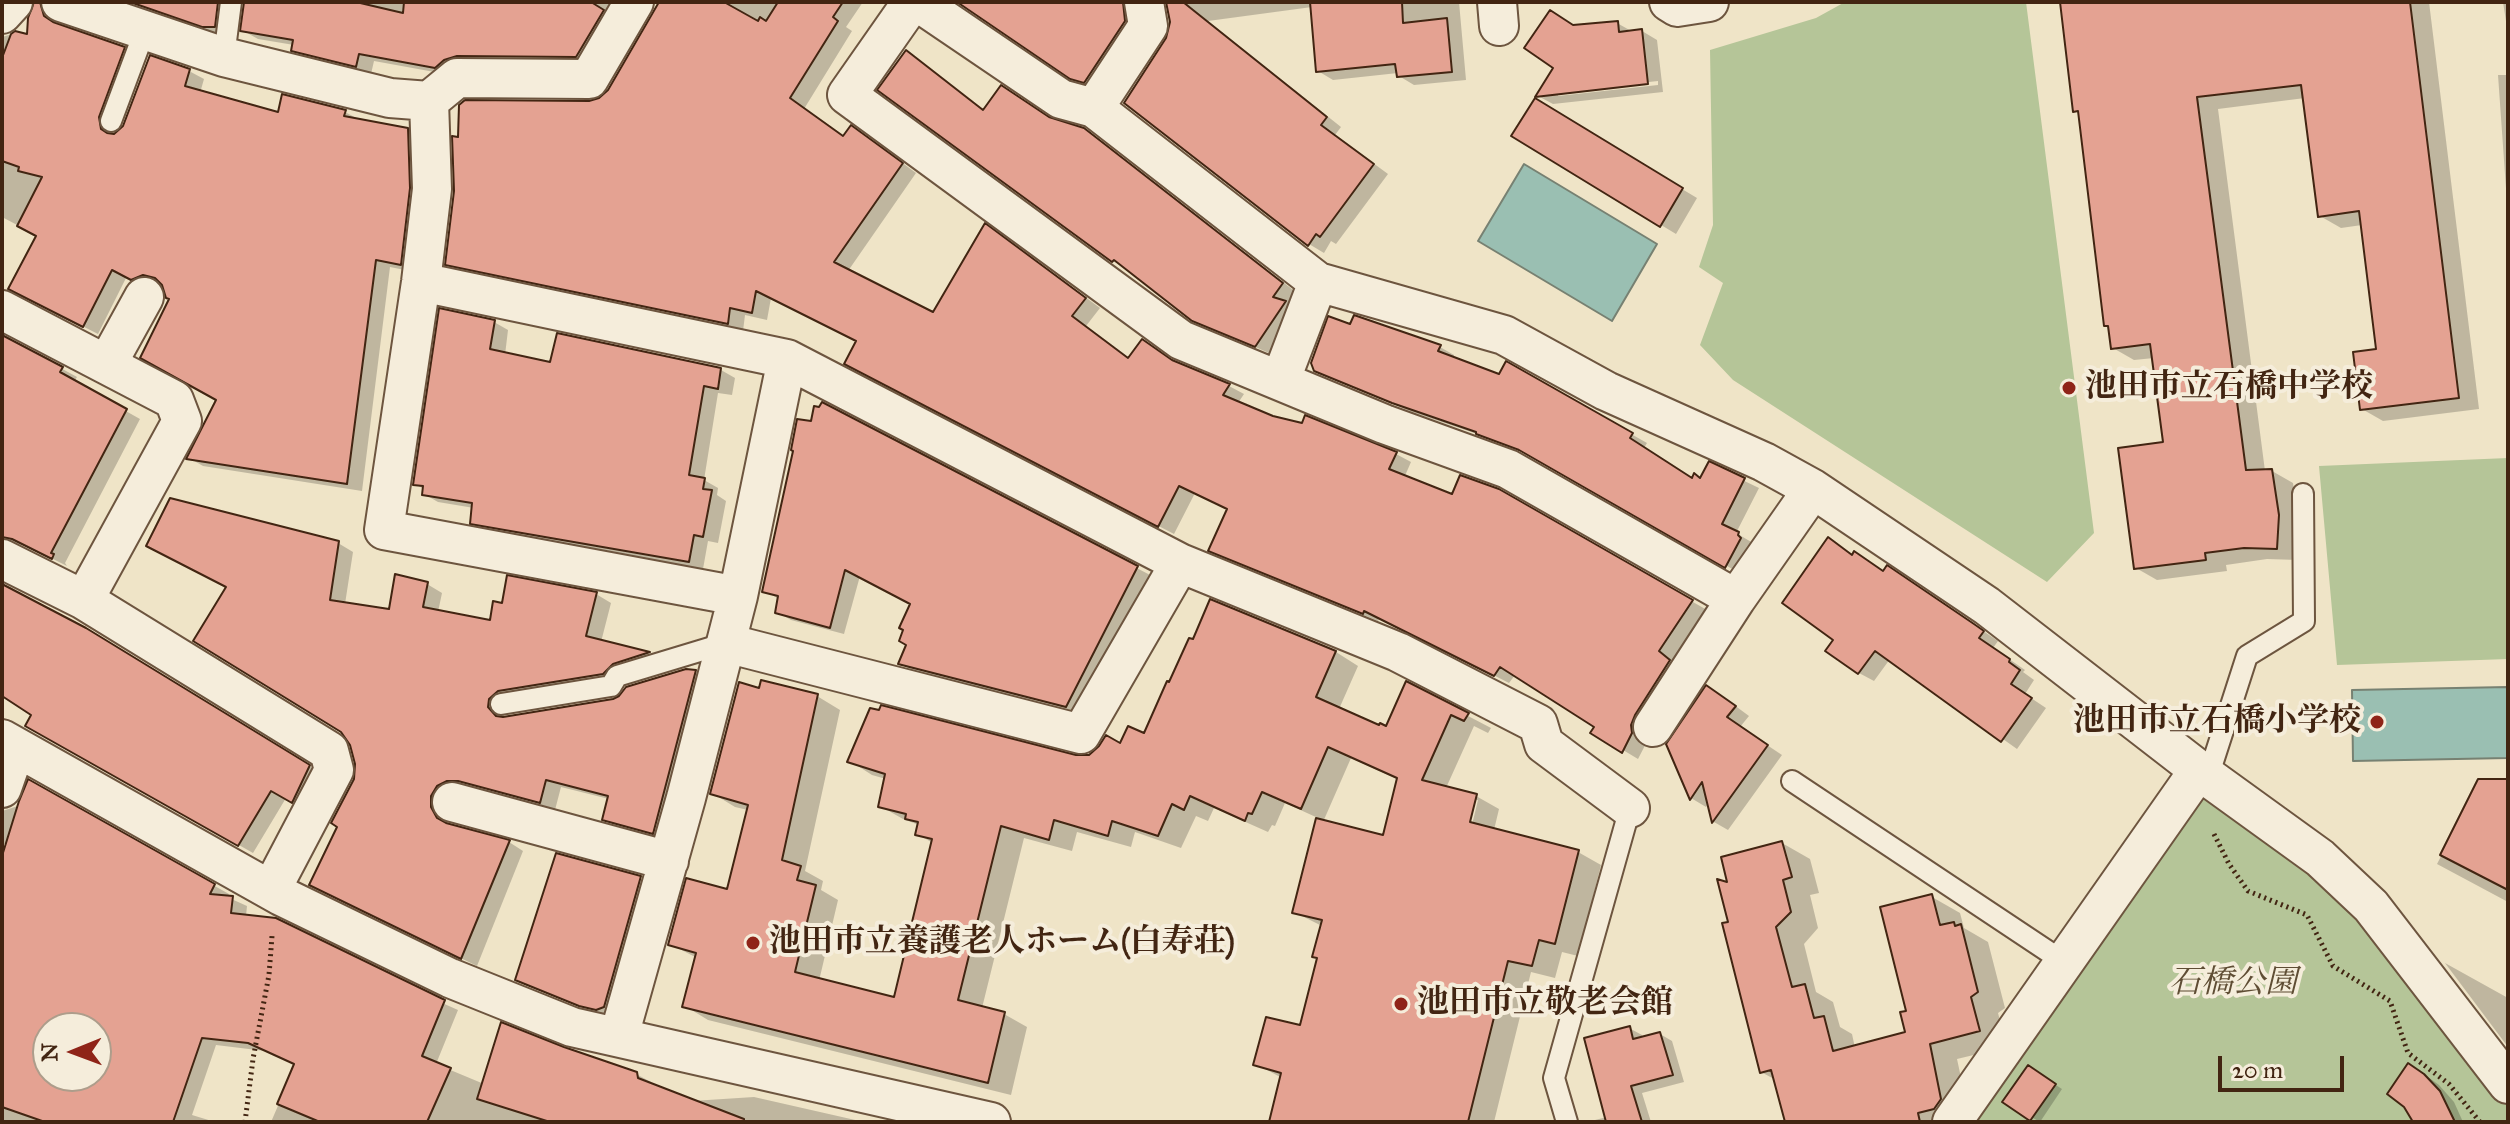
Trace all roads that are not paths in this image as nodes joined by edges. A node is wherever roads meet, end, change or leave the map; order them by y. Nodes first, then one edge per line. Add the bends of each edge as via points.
1 (13, 2) edge
2 (61, 2) edge
3 (231, 2) edge
4 (634, 2) edge
5 (915, 2) edge
6 (1144, 2) edge
7 (1669, 2) edge
8 (1709, 2) edge
9 (2, 14) edge
10 (145, 30) junction
11 (224, 57) junction
12 (429, 101) junction
13 (1094, 108) junction
14 (111, 121) dead end
15 (421, 282) junction
16 (1318, 282) junction
17 (144, 297) dead end
18 (2, 310) edge
19 (787, 359) junction
20 (107, 364) junction
21 (1281, 379) junction
22 (1813, 489) junction
23 (2303, 494) dead end
24 (2, 559) edge
25 (1180, 563) junction
26 (738, 596) junction
27 (1736, 599) junction
28 (84, 600) junction
29 (726, 643) junction
30 (501, 704) dead end
31 (1653, 727) dead end
32 (9, 743) edge
33 (2196, 780) junction
34 (1792, 781) dead end
35 (2, 788) edge
36 (452, 802) dead end
37 (1630, 808) joint
38 (669, 861) junction
39 (276, 893) junction
40 (2064, 962) junction
41 (619, 1036) junction
42 (2508, 1084) edge
43 (991, 1122) edge
44 (1567, 1122) edge
45 (1952, 1122) edge

1 - 9 street
2 - 10 street
3 - 11 lane
4 - 12 street via 589,79 457,78
5 - 13 street via 1061,99
5 - 21 street via 847,95 1181,340
6 - 13 street via 1148,26
7 - 8 street via 1677,7
10 - 11 street
10 - 14 lane
11 - 12 street via 390,98
12 - 15 street via 432,189
13 - 16 street
15 - 19 street
15 - 26 street via 384,530
16 - 21 street
16 - 22 street via 1504,335 1606,391
17 - 20 street
18 - 20 street
19 - 25 street
19 - 26 street
20 - 28 street via 174,400 182,421
21 - 27 street via 1508,469
22 - 27 street
22 - 33 street via 1987,606
23 - 33 lane via 2304,621 2247,656
24 - 28 street
25 - 29 street via 1081,734
25 - 37 street via 1398,652 1538,724 1544,744
26 - 29 street
27 - 31 street
28 - 39 street via 329,751 334,770
29 - 30 lane via 617,676 611,686
29 - 38 street
32 - 35 street
32 - 39 street
33 - 40 street
33 - 42 street via 2320,858 2371,906
34 - 40 lane
36 - 38 street
37 - 44 lane via 1554,1078
38 - 41 street
39 - 41 street via 450,978 572,1027
40 - 45 street
41 - 43 street

